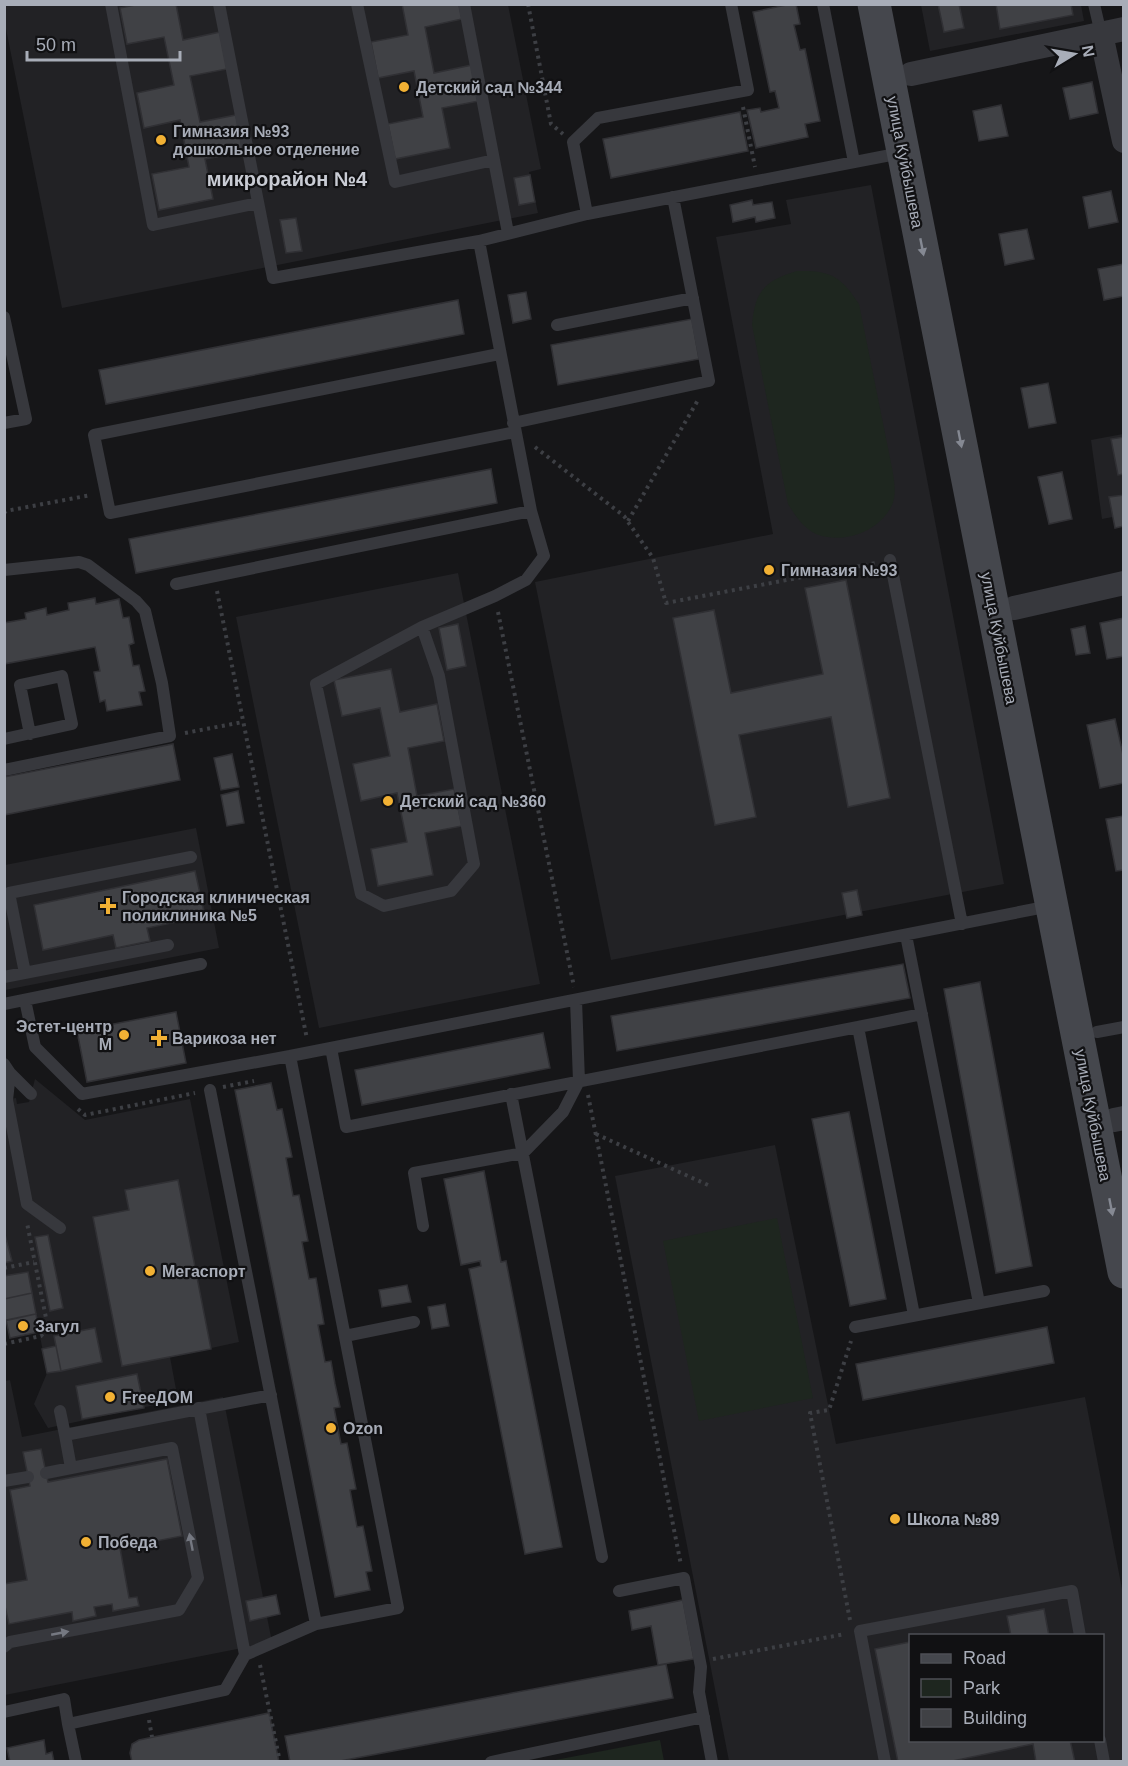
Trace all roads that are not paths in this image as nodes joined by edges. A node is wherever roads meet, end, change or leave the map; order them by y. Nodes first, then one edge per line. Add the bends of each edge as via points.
1 (111, 4) edge
2 (219, 4) edge
3 (357, 4) edge
4 (464, 4) edge
5 (731, 4) edge
6 (823, 4) edge
7 (874, 4) edge
8 (898, 4) edge
9 (1094, 4) edge
10 (1112, 32) edge
11 (900, 77) junction
12 (1124, 141) edge
13 (903, 152) junction
14 (494, 160) junction
15 (854, 162) junction
16 (673, 197) junction
17 (258, 203) junction
18 (587, 214) junction
19 (508, 233) junction
20 (479, 241) junction
21 (693, 298) junction
22 (4, 317) edge
23 (557, 325) dead end
24 (499, 354) junction
25 (4, 423) edge
26 (514, 428) junction
27 (531, 511) junction
28 (890, 560) road end
29 (4, 570) edge
30 (1124, 583) edge
31 (176, 584) dead end
32 (1004, 610) junction
33 (422, 627) junction
34 (30, 734) junction
35 (4, 740) edge
36 (4, 770) edge
37 (191, 857) dead end
38 (1062, 904) junction
39 (962, 924) junction
40 (906, 935) junction
41 (168, 945) dead end
42 (201, 964) dead end
43 (25, 973) junction
44 (4, 977) edge
45 (25, 1000) junction
46 (576, 1000) junction
47 (4, 1004) edge
48 (922, 1014) junction
49 (858, 1027) junction
50 (1110, 1030) edge
51 (330, 1048) junction
52 (290, 1056) junction
53 (7, 1069) edge
54 (582, 1080) junction
55 (210, 1090) dead end
56 (31, 1094) dead end
57 (511, 1094) junction
58 (1111, 1120) edge
59 (523, 1153) junction
60 (1124, 1167) edge
61 (423, 1226) dead end
62 (60, 1228) dead end
63 (1124, 1272) edge
64 (1044, 1291) dead end
65 (979, 1303) junction
66 (914, 1315) junction
67 (414, 1322) dead end
68 (855, 1327) road end
69 (345, 1336) junction
70 (271, 1395) junction
71 (199, 1408) junction
72 (60, 1411) dead end
73 (65, 1435) junction
74 (71, 1468) junction
75 (46, 1473) dead end
76 (28, 1477) dead end
77 (4, 1481) edge
78 (602, 1557) dead end
79 (619, 1592) dead end
80 (316, 1624) junction
81 (1080, 1634) edge
82 (4, 1647) edge
83 (245, 1655) junction
84 (4, 1712) edge
85 (704, 1717) junction
86 (68, 1724) junction
87 (1100, 1742) edge
88 (76, 1761) edge
89 (491, 1761) edge
90 (712, 1761) edge
91 (885, 1761) edge
92 (1104, 1761) edge

1 - 17 lane via 153,225
2 - 17 lane
3 - 14 lane via 395,182
4 - 14 lane
5 - 18 lane via 748,90 598,118 573,141
6 - 15 lane
7 - 11 main road, улица Куйбышева
8 - 11 main road, улица Куйбышева
9 - 10 lane
10 - 11 street
10 - 12 street
11 - 13 main road, улица Куйбышева
11 - 32 main road, улица Куйбышева
13 - 15 lane
13 -> 32 main road, улица Куйбышева
14 - 19 lane
15 - 16 lane
16 - 18 lane
16 - 21 lane
17 - 20 lane via 273,279
18 - 19 lane
19 - 20 lane
20 - 24 lane
21 - 23 lane
21 - 26 lane via 709,381
22 - 25 lane via 26,419
24 - 26 lane
24 - 26 lane via 94,435 110,513
26 - 27 lane
27 - 31 lane
27 - 33 lane via 544,556 526,580
28 - 39 lane
29 - 36 lane via 79,562 136,601 150,626 170,736
30 - 32 street
32 - 38 main road, улица Куйбышева
33 - 33 lane via 316,684 361,894 384,906 451,891 474,864 439,676
34 - 34 lane via 72,724 62,676 20,685
34 - 35 lane
37 - 43 lane via 9,893
38 - 39 lane
38 - 50 main road, улица Куйбышева
38 - 58 main road, улица Куйбышева
39 - 40 lane
40 - 46 lane
40 - 48 lane
41 - 43 lane
42 - 45 lane
43 - 44 lane
45 - 47 lane
45 - 52 lane via 35,1047 82,1094
46 - 51 lane
46 - 54 lane
48 - 49 lane
48 - 65 lane
49 - 54 lane
49 - 66 lane
50 - 58 main road, улица Куйбышева
51 - 52 lane
51 - 57 lane via 346,1127
52 - 69 lane
53 - 56 lane
53 - 62 lane via 7,1100 27,1204
54 - 57 lane
54 - 59 lane via 563,1112
55 - 70 lane
57 - 59 lane
58 - 60 main road, улица Куйбышева
58 -> 63 main road, улица Куйбышева
59 - 61 lane via 414,1173
59 - 78 lane
64 - 65 lane
65 - 66 lane
66 - 68 lane
67 - 69 lane
69 - 80 lane via 398,1608
70 - 71 lane
70 - 80 lane
71 - 73 lane
71 - 83 lane
72 - 73 lane
73 - 74 lane
74 - 75 lane
82 -> 74 lane via 10,1642 180,1610 198,1578 172,1448
76 - 77 lane
79 - 85 lane via 684,1578 700,1661 699,1692
80 - 83 lane
81 - 91 lane via 1072,1591 856,1632
83 - 86 lane via 225,1690
84 - 86 lane via 64,1699
85 - 89 lane
85 - 90 lane
86 - 88 lane
87 - 92 lane

